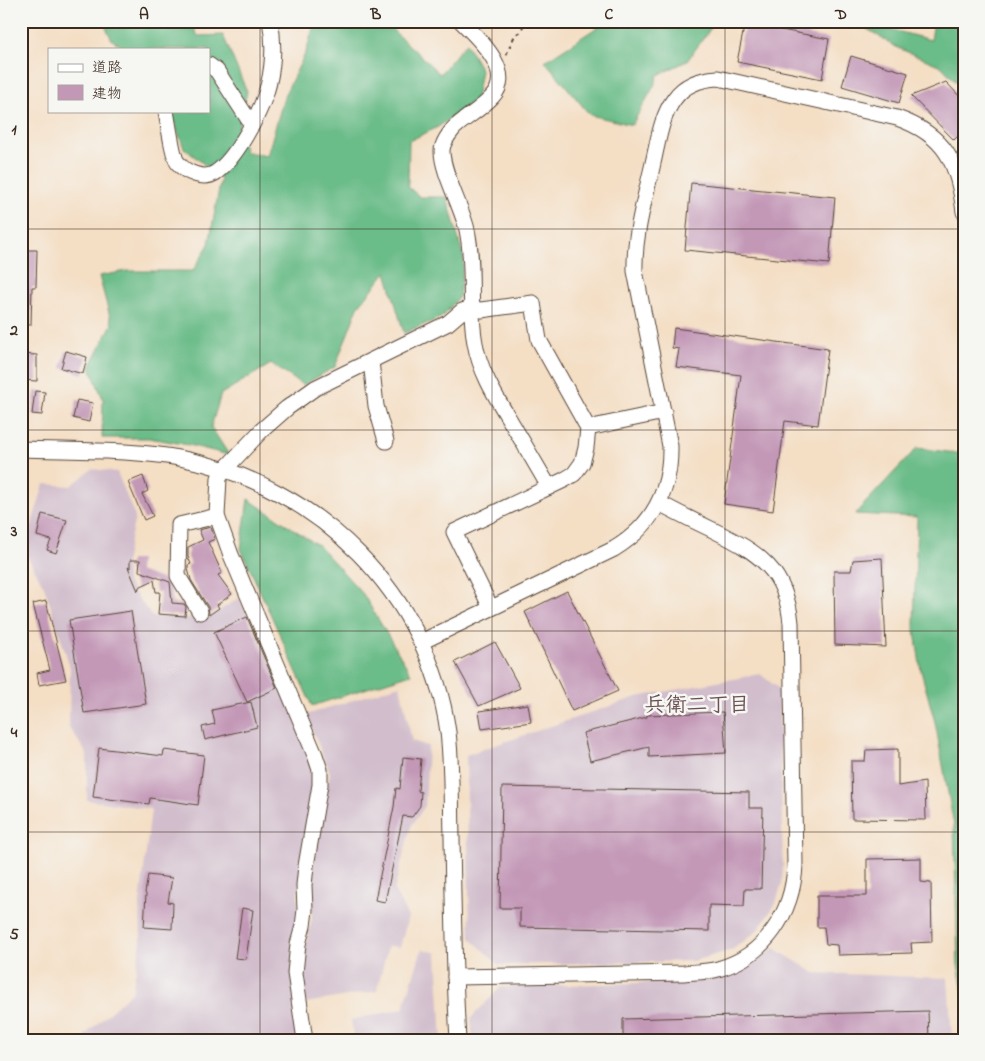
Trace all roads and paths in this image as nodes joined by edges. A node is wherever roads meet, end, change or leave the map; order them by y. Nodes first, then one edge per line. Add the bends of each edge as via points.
1 (270, 21) edge
2 (461, 21) edge
3 (526, 21) edge
4 (496, 65) junction
5 (210, 66) edge
6 (166, 112) edge
7 (252, 125) junction
8 (964, 212) edge
9 (471, 308) junction
10 (371, 361) junction
11 (664, 412) junction
12 (588, 428) junction
13 (386, 441) dead end
14 (21, 449) edge
15 (225, 469) junction
16 (550, 487) junction
17 (659, 504) junction
18 (217, 516) junction
19 (491, 608) junction
20 (200, 612) dead end
21 (421, 642) junction
22 (455, 977) junction
23 (305, 1040) edge
24 (458, 1040) edge

1 - 7 street via 274,47 268,83
2 - 4 street via 481,41
3 - 4 path via 515,35 502,63
4 - 9 street via 498,88 493,96 450,132 442,148 443,161 467,229 471,251
5 - 7 street via 218,71
6 - 7 street via 176,162 199,175 214,174 226,164
8 - 11 street via 960,182 953,164 943,147 916,125 718,78 700,80 683,89 673,100 664,120 635,246 635,271
9 - 10 street
9 - 12 street via 481,310 533,303 539,340
9 - 16 street via 475,344 489,385
10 - 13 street via 376,406
10 - 15 street via 315,388 287,408
11 - 12 street
11 - 17 street via 670,458
12 - 16 street via 582,463 574,474
14 - 15 street via 148,454 182,458
15 - 18 street via 219,478
15 - 21 street via 295,502 348,542 392,592
16 - 19 street via 454,532
17 - 19 street via 633,536 620,546
17 - 22 street via 755,553 780,582 786,595 791,624 795,865 795,880 787,907 773,931 753,953 716,970
18 - 20 street via 179,525 178,576
18 - 23 street via 320,770 295,973
19 - 21 street
21 - 22 street via 438,688 448,732
22 - 24 street

